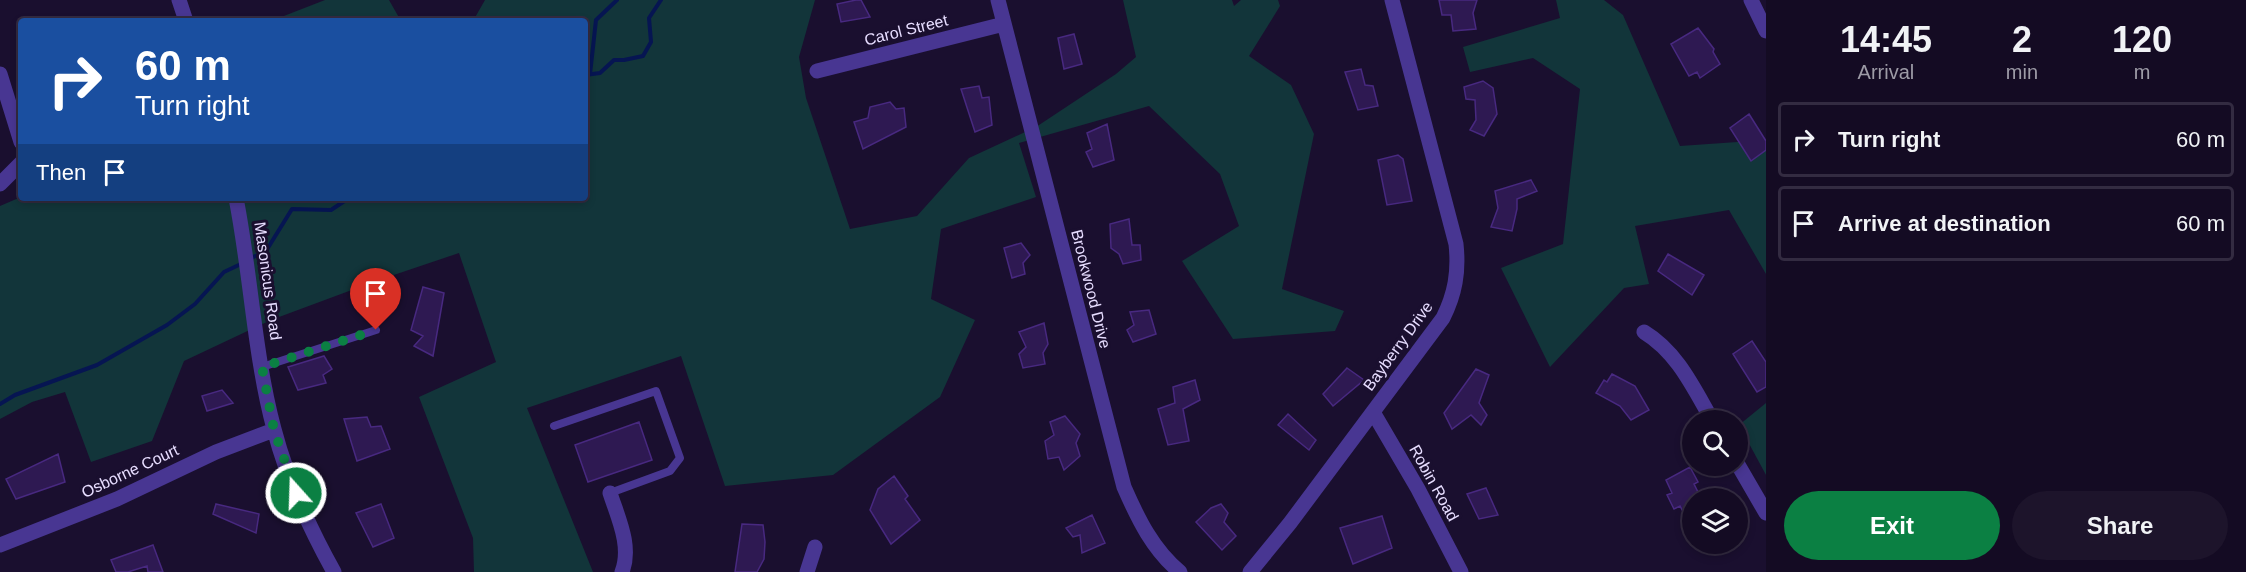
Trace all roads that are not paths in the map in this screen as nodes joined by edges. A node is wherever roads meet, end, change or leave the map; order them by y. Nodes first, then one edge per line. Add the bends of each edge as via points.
1 (179, 0) edge
2 (998, 0) edge
3 (1392, 0) edge
4 (1751, 0) edge
5 (185, 18) edge
6 (1004, 24) junction
7 (1766, 31) edge
8 (817, 71) dead end
9 (0, 74) edge
10 (18, 132) edge
11 (18, 167) edge
12 (0, 184) edge
13 (237, 201) edge
14 (376, 330) dead end
15 (1644, 332) dead end
16 (262, 367) junction
17 (1706, 410) edge
18 (1373, 412) junction
19 (554, 426) dead end
20 (274, 430) junction
21 (1744, 476) edge
22 (610, 493) joint
23 (1766, 513) edge
24 (0, 545) edge
25 (815, 546) dead end
26 (334, 572) edge
27 (622, 572) edge
28 (807, 572) edge
29 (1180, 572) edge
30 (1250, 572) edge
31 (1461, 572) edge

1 - 5 street
2 - 6 street, Brookwood Drive
3 - 18 street, Bayberry Drive via 1458,262 1451,302 1443,318
4 - 7 street
6 - 8 street, Carol Street
6 - 29 street, Brookwood Drive via 1124,487 1143,529
9 - 10 street
11 - 12 street
13 - 16 street, Masonicus Road
14 - 16 lane
15 - 17 street via 1666,348
16 - 20 street, Masonicus Road
18 - 30 street, Bayberry Drive
18 - 31 street, Robin Road
19 - 22 lane via 656,391 680,459 670,471
20 - 24 street, Osborne Court
20 - 26 street, Masonicus Road via 302,510
21 - 23 street
22 - 27 street via 625,538 626,561
25 - 28 street

